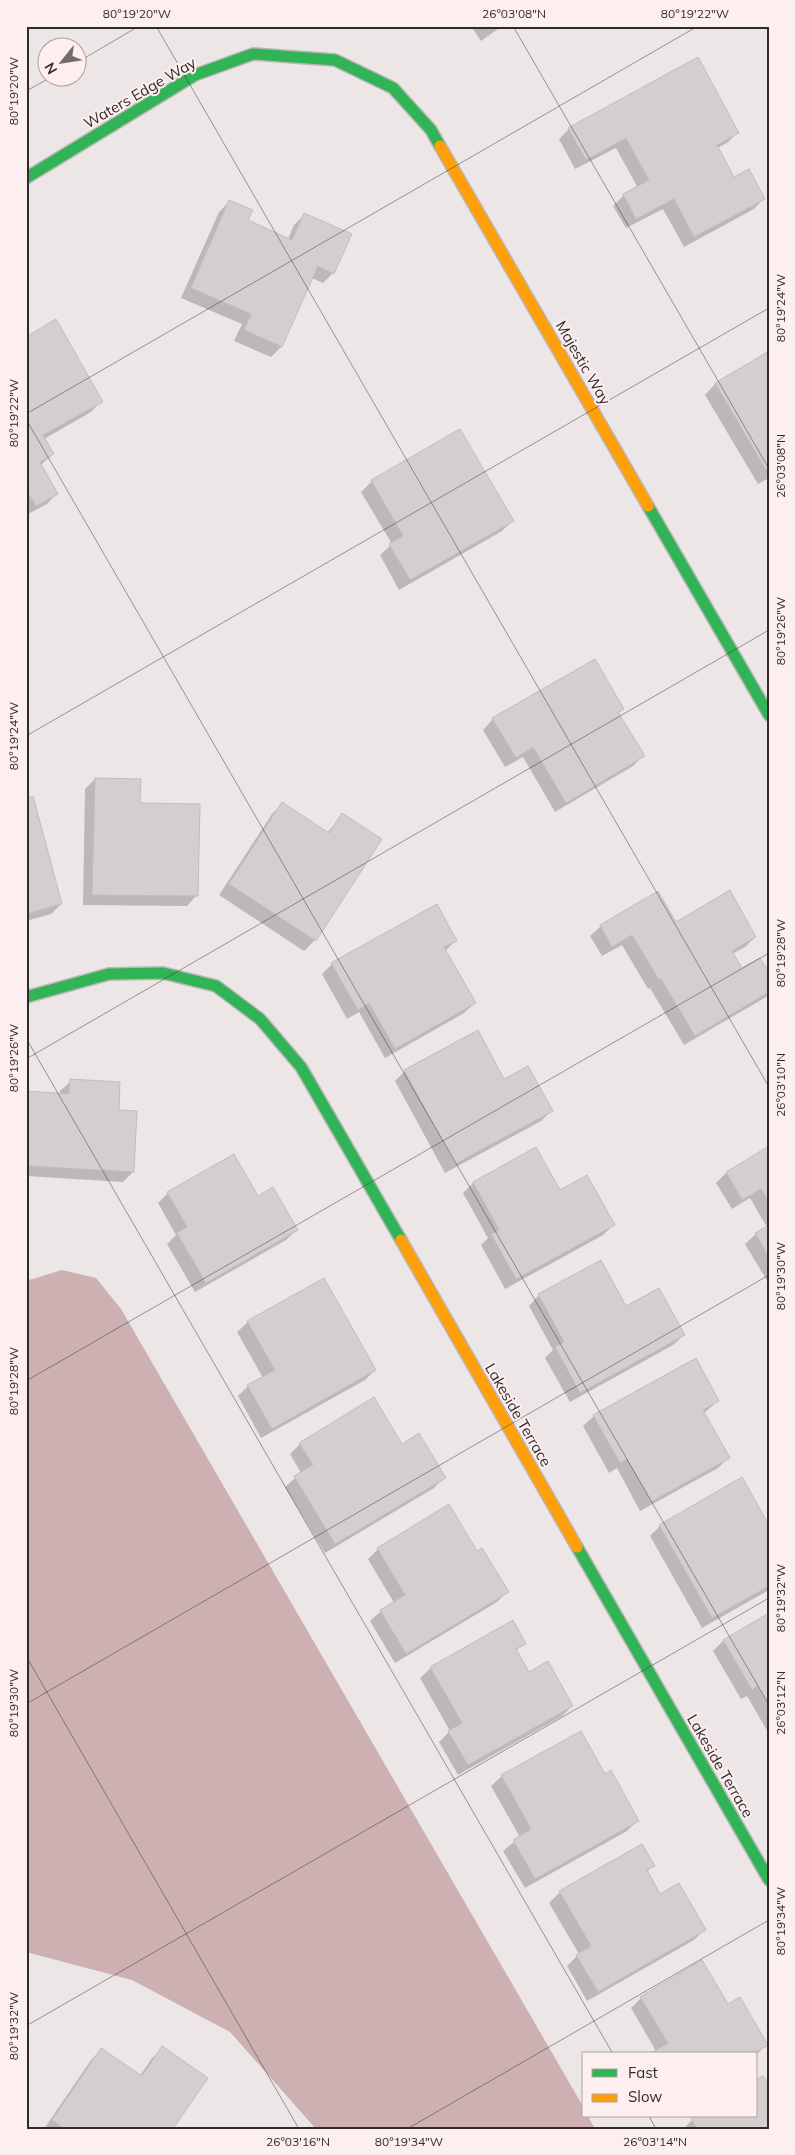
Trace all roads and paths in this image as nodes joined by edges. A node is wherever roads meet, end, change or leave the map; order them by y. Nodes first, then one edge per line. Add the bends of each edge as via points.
1 (336, 60) joint
2 (26, 178) edge
3 (769, 715) edge
4 (26, 998) edge
5 (769, 1880) edge

1 - 2 street, Waters Edge Way via 253,54 195,74
1 - 3 street, Majestic Way via 393,88 431,130
4 - 5 street, Lakeside Terrace via 109,974 163,973 216,986 260,1019 301,1067

